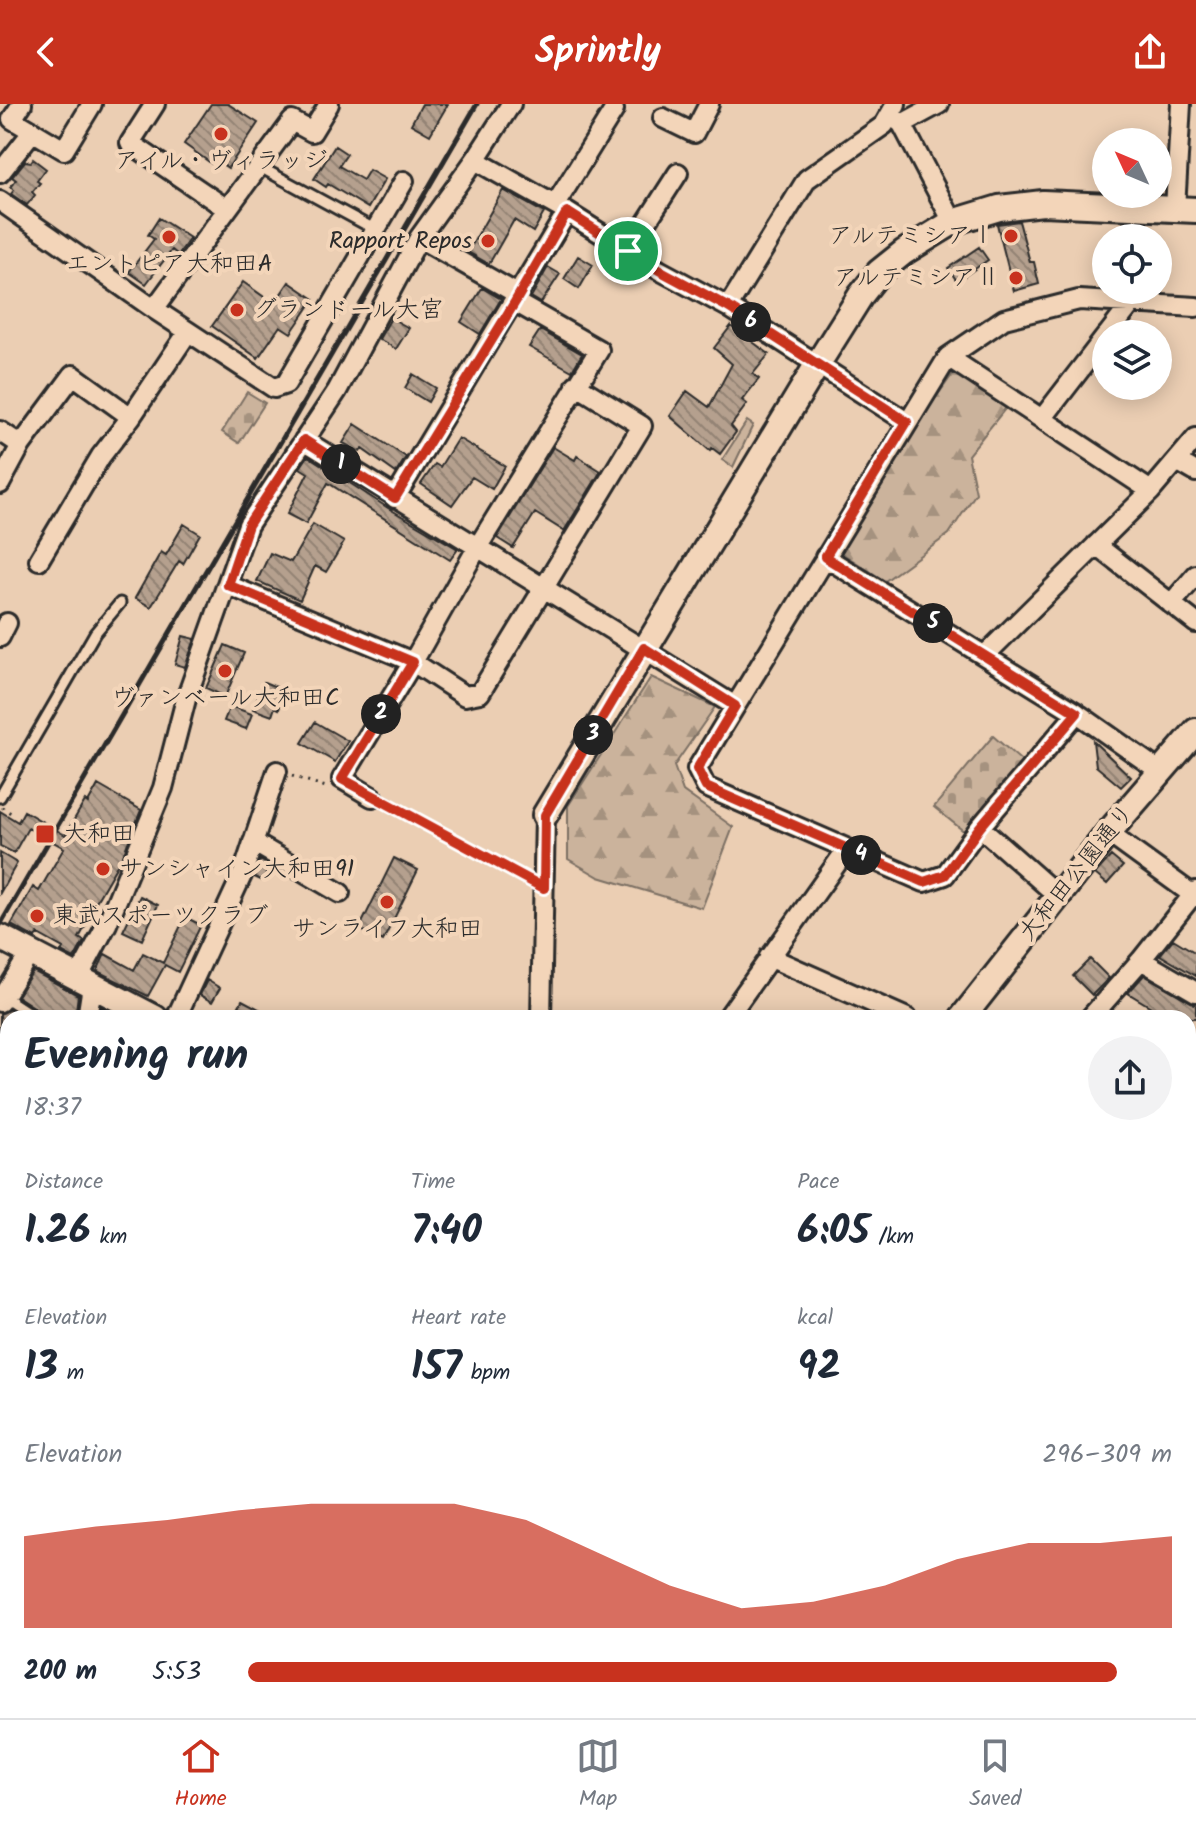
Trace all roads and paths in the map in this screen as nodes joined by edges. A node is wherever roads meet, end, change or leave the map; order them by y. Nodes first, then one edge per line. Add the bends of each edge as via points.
1 (22, 104) edge
2 (92, 104) edge
3 (155, 104) edge
4 (329, 104) edge
5 (511, 104) edge
6 (709, 104) edge
7 (939, 104) edge
8 (1181, 104) edge
9 (614, 110) dead end
10 (896, 114) edge
11 (663, 118) dead end
12 (33, 131) junction
13 (475, 160) junction
14 (260, 167) junction
15 (0, 173) edge
16 (678, 173) dead end
17 (404, 181) dead end
18 (0, 201) edge
19 (227, 209) junction
20 (561, 209) junction
21 (1186, 210) edge
22 (953, 222) junction
23 (376, 230) junction
24 (419, 238) junction
25 (628, 251) junction
26 (517, 298) junction
27 (1092, 301) edge
28 (1131, 304) edge
29 (1148, 304) edge
30 (728, 307) junction
31 (1196, 307) edge
32 (154, 309) junction
33 (1119, 320) edge
34 (188, 332) junction
35 (1092, 354) edge
36 (948, 357) junction
37 (817, 365) junction
38 (576, 385) junction
39 (131, 417) junction
40 (1042, 419) junction
41 (907, 422) junction
42 (0, 431) edge
43 (1196, 438) edge
44 (304, 440) junction
45 (21, 445) junction
46 (1177, 461) junction
47 (1196, 472) edge
48 (0, 484) edge
49 (1151, 491) junction
50 (395, 498) junction
51 (1096, 545) junction
52 (477, 548) junction
53 (825, 557) junction
54 (39, 560) dead end
55 (1196, 575) edge
56 (228, 585) junction
57 (544, 587) junction
58 (120, 603) dead end
59 (1171, 604) junction
60 (1196, 623) edge
61 (644, 648) junction
62 (985, 655) junction
63 (413, 662) junction
64 (735, 706) junction
65 (1077, 713) junction
66 (1196, 731) edge
67 (277, 771) joint
68 (1161, 772) junction
69 (342, 779) junction
70 (0, 797) edge
71 (372, 797) joint
72 (0, 806) edge
73 (12, 814) dead end
74 (545, 815) joint
75 (980, 827) junction
76 (1108, 833) junction
77 (253, 842) junction
78 (847, 849) junction
79 (544, 888) junction
80 (340, 893) dead end
81 (1195, 894) edge
82 (1057, 895) junction
83 (0, 937) edge
84 (30, 953) junction
85 (769, 957) junction
86 (1141, 960) junction
87 (85, 982) junction
88 (1196, 992) edge
89 (2, 999) edge
90 (23, 1010) edge
91 (87, 1010) edge
92 (139, 1010) edge
93 (180, 1010) edge
94 (541, 1010) edge
95 (733, 1010) edge
96 (889, 1010) edge
97 (968, 1010) edge
98 (1097, 1010) edge

1 - 12 street via 12,119
2 - 12 street via 64,150
3 - 19 street via 130,143
4 - 14 street via 312,132 292,121
5 - 13 street
6 - 11 street via 694,133
7 - 10 street
8 - 21 street
9 - 20 street
10 - 22 street
10 - 30 street via 807,179
12 - 15 street
13 - 20 street
13 - 24 street
14 - 19 street
14 - 23 lane
16 - 25 street
17 - 23 street
18 - 32 street
19 - 32 street
20 - 25 street
20 - 26 street
21 - 22 street via 1043,203 999,208
22 - 37 street via 879,272
23 - 34 street via 286,384 274,388
24 - 26 street
24 - 44 street via 337,391
25 - 30 street
26 - 38 street via 599,350
26 - 50 street
27 - 36 street via 1004,319
28 - 33 street
29 - 31 street
30 - 37 street
32 - 34 street
34 - 39 street
35 - 40 street
36 - 40 street
36 - 41 street
37 - 41 street
37 - 61 street
38 - 52 street
38 - 57 street via 642,426
39 - 45 street via 73,375
39 - 54 street via 101,456
40 - 49 street
41 - 53 street
42 - 45 street
43 - 46 street
44 - 50 street
44 - 56 street via 248,525
45 - 48 street
46 - 47 street
46 - 49 street
49 - 51 street
50 - 52 street
51 - 59 street
51 - 62 street
52 - 57 street
52 - 63 street
53 - 62 street
53 - 64 street
55 - 59 street
56 - 63 street
56 - 87 street via 186,699 163,788
57 - 61 street
57 - 63 street via 480,693 465,696
58 - 70 lane via 95,633
59 - 60 street
61 - 64 street
61 - 74 street
62 - 65 street
63 - 69 street
64 - 78 street via 697,769 706,787
65 - 68 street
65 - 75 street
66 - 68 street, 大和田公園通り
67 - 69 path via 325,788
67 - 77 street
68 - 76 street, 大和田公園通り
69 - 71 street
71 - 79 path
72 - 73 path
74 - 79 street
75 - 78 street via 945,875 924,882
75 - 82 street
76 - 81 street
76 - 82 street, 大和田公園通り
77 - 80 street
77 - 93 street
78 - 85 street
79 - 94 street
81 - 86 street
82 - 97 street, 大和田公園通り
83 - 84 street
84 - 87 street
84 - 89 street
85 - 95 street
85 - 96 street
86 - 88 street
86 - 98 street
87 - 91 street
87 - 92 street
89 - 90 lane

